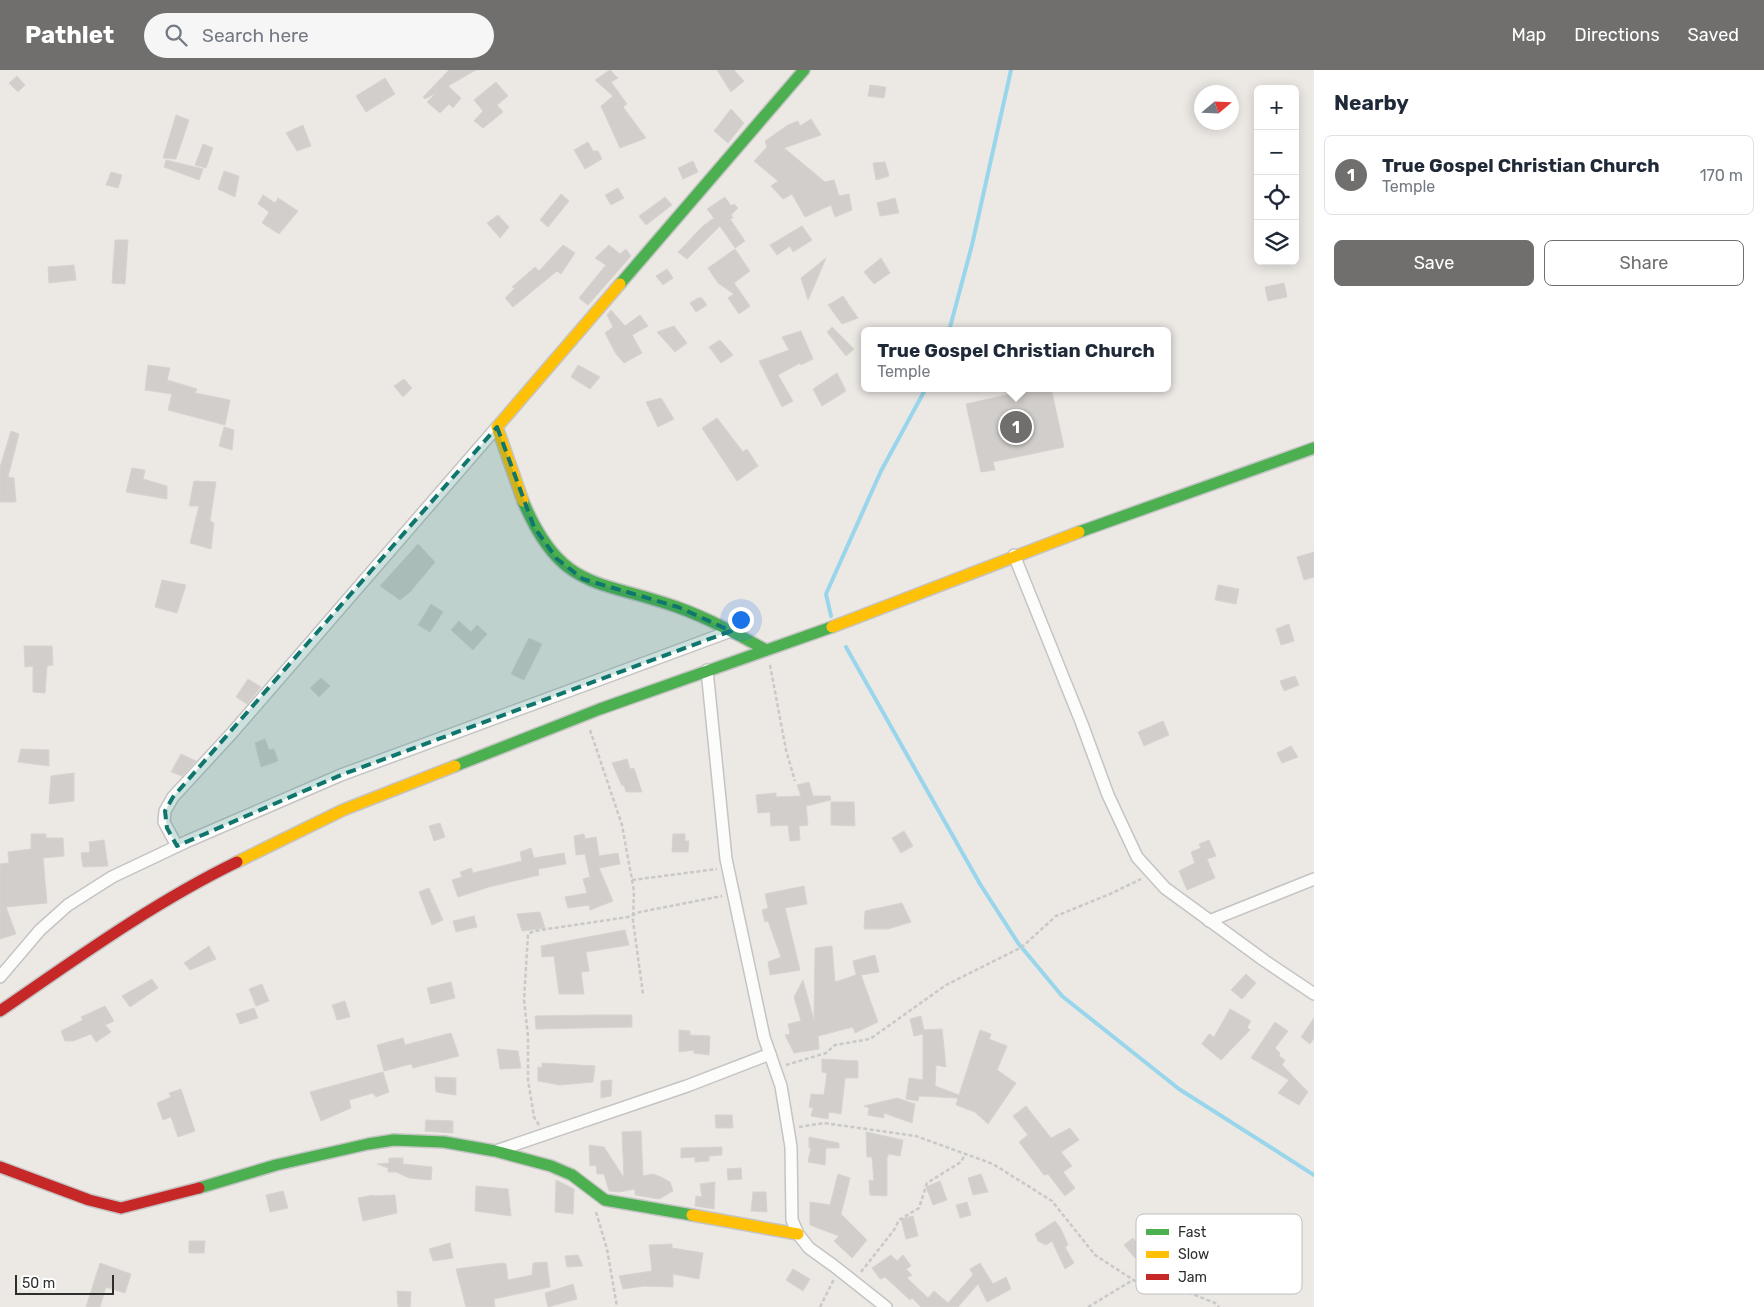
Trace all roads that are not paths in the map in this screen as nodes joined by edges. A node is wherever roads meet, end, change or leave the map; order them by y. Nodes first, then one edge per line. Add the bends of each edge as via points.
1 (804, 70) edge
2 (497, 427) junction
3 (1314, 448) edge
4 (1014, 555) junction
5 (731, 631) junction
6 (766, 650) junction
7 (707, 670) junction
8 (177, 846) junction
9 (1314, 879) edge
10 (1209, 921) junction
11 (0, 977) edge
12 (1314, 994) edge
13 (0, 1011) edge
14 (770, 1054) junction
15 (495, 1151) junction
16 (0, 1167) edge
17 (798, 1234) junction
18 (886, 1307) edge

1 - 2 main road
2 - 5 main road via 515,483 534,527 557,559 583,578 678,607
2 - 8 street via 173,797 165,811 164,822
3 - 4 main road
4 - 6 main road
4 - 10 street via 1120,823 1138,857 1164,888
5 - 6 main road
5 - 8 street via 341,775
6 - 7 main road
7 - 13 main road via 334,814 192,884
7 - 14 street via 728,868
8 - 11 street via 68,904 40,930
9 - 10 street
10 - 12 street
14 - 15 street via 687,1086
14 - 17 street via 781,1086 788,1129 792,1220
15 - 16 main road via 444,1142 386,1141 276,1164 174,1196 121,1208 89,1200
15 - 17 main road via 572,1175 605,1200
17 - 18 street via 809,1248

